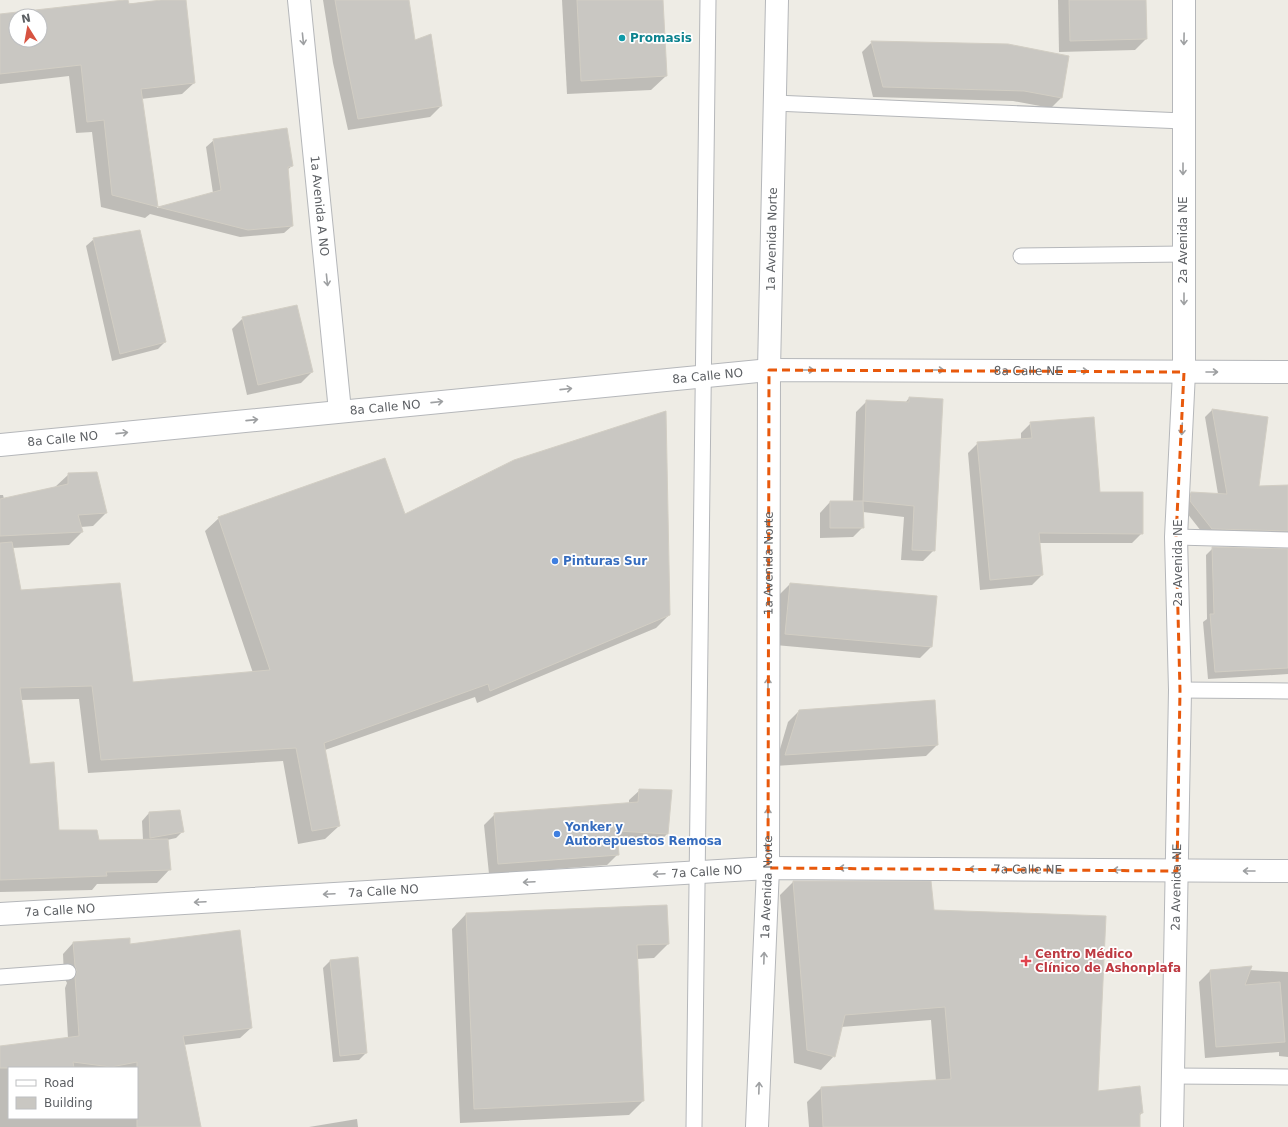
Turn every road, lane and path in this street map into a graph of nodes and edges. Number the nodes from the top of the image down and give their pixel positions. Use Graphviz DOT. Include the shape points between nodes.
graph roads {
  1 [pos="299,0"];
  2 [pos="708,0"];
  3 [pos="777,0"];
  4 [pos="1184,0"];
  5 [pos="775,102"];
  6 [pos="1183,121"];
  7 [pos="1184,254"];
  8 [pos="1021,256"];
  9 [pos="770,370"];
  10 [pos="1184,372"];
  11 [pos="1288,372"];
  12 [pos="702,376"];
  13 [pos="340,412"];
  14 [pos="0,445"];
  15 [pos="1176,537"];
  16 [pos="1288,540"];
  17 [pos="1180,690"];
  18 [pos="1288,691"];
  19 [pos="768,868"];
  20 [pos="1178,871"];
  21 [pos="698,872"];
  22 [pos="1288,872"];
  23 [pos="0,914"];
  24 [pos="68,972"];
  25 [pos="0,977"];
  26 [pos="1173,1076"];
  27 [pos="1288,1077"];
  28 [pos="694,1127"];
  29 [pos="757,1127"];
  30 [pos="1172,1127"];
  1 -- 13 [label="street, 1a Avenida A NO, one-way"];
  2 -- 12 [label="lane"];
  3 -- 5 [label="street, 1a Avenida Norte"];
  4 -- 6 [label="street, 2a Avenida NE, one-way"];
  5 -- 6 [label="lane"];
  5 -- 9 [label="street, 1a Avenida Norte"];
  6 -- 7 [label="street, 2a Avenida NE, one-way"];
  7 -- 8 [label="lane"];
  7 -- 10 [label="street, 2a Avenida NE, one-way"];
  9 -- 10 [label="street, 8a Calle NE, one-way"];
  9 -- 12 [label="street, 8a Calle NO"];
  19 -- 9 [label="street, 1a Avenida Norte, one-way"];
  10 -- 11 [label="street, 8a Calle NE, one-way"];
  10 -- 15 [label="street, 2a Avenida NE, one-way"];
  13 -- 12 [label="street, 8a Calle NO, one-way"];
  12 -- 21 [label="lane"];
  14 -- 13 [label="street, 8a Calle NO, one-way"];
  15 -- 16 [label="lane"];
  15 -- 17 [label="street, 2a Avenida NE"];
  17 -- 18 [label="lane"];
  17 -- 20 [label="street, 2a Avenida NE"];
  20 -- 19 [label="street, 7a Calle NE, one-way"];
  19 -- 21 [label="street, 7a Calle NO"];
  29 -- 19 [label="street, 1a Avenida Norte, one-way"];
  22 -- 20 [label="street, 7a Calle NE, one-way"];
  20 -- 26 [label="street, 2a Avenida NE"];
  21 -- 23 [label="street, 7a Calle NO, one-way"];
  21 -- 28 [label="lane"];
  24 -- 25 [label="lane"];
  26 -- 27 [label="lane"];
  26 -- 30 [label="street, 2a Avenida NE"];
}
